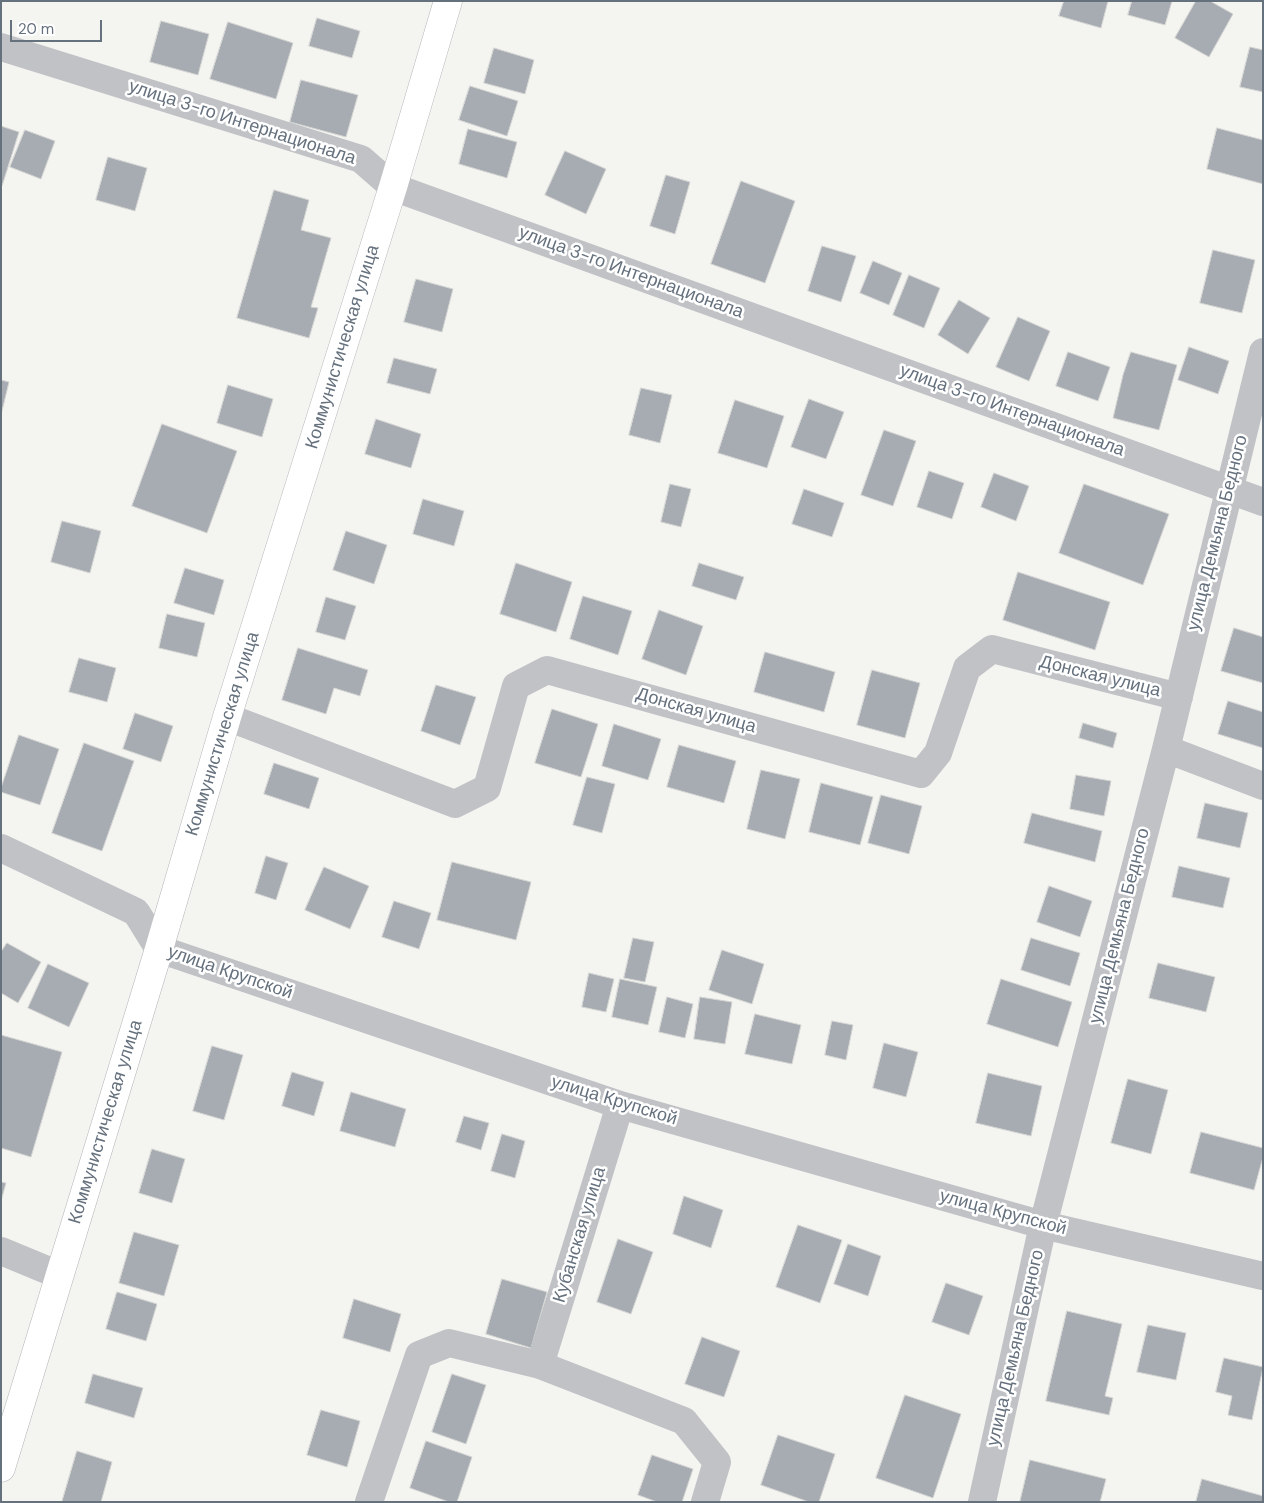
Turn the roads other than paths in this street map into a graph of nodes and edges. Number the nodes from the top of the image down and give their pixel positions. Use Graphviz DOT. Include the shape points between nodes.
graph roads {
  1 [pos="448,1"];
  2 [pos="1,47"];
  3 [pos="393,187"];
  4 [pos="1263,352"];
  5 [pos="1228,490"];
  6 [pos="1263,502"];
  7 [pos="1179,697"];
  8 [pos="227,717"];
  9 [pos="1166,749"];
  10 [pos="1263,786"];
  11 [pos="1,848"];
  12 [pos="159,948"];
  13 [pos="620,1105"];
  14 [pos="1043,1225"];
  15 [pos="1,1251"];
  16 [pos="59,1274"];
  17 [pos="1263,1276"];
  18 [pos="540,1365"];
  19 [pos="1,1468"];
  20 [pos="370,1502"];
  21 [pos="706,1502"];
  22 [pos="982,1502"];
  1 -- 3 [label="main road, Коммунистическая улица"];
  2 -- 3 [label="street, улица 3-го Интернационала" via="361,159"];
  3 -- 5 [label="street, улица 3-го Интернационала"];
  3 -- 8 [label="main road, Коммунистическая улица"];
  4 -- 5 [label="street, улица Демьяна Бедного"];
  5 -- 6 [label="street, улица 3-го Интернационала"];
  5 -- 7 [label="street, улица Демьяна Бедного"];
  7 -- 8 [label="street, Донская улица" via="992,649 967,668 938,753 922,774 548,670 516,686 487,788 456,804"];
  7 -- 9 [label="street, улица Демьяна Бедного"];
  8 -- 12 [label="main road, Коммунистическая улица"];
  9 -- 10 [label="street"];
  9 -- 14 [label="street, улица Демьяна Бедного"];
  11 -- 12 [label="street, улица Крупской" via="136,912"];
  12 -- 13 [label="street, улица Крупской"];
  12 -- 16 [label="main road, Коммунистическая улица"];
  13 -- 14 [label="street, улица Крупской"];
  13 -- 18 [label="street, Кубанская улица"];
  14 -- 17 [label="street, улица Крупской"];
  14 -- 22 [label="street, улица Демьяна Бедного"];
  15 -- 16 [label="street"];
  16 -- 19 [label="main road, Коммунистическая улица"];
  18 -- 20 [label="street" via="449,1343 419,1355"];
  18 -- 21 [label="street" via="684,1421 717,1462"];
}
